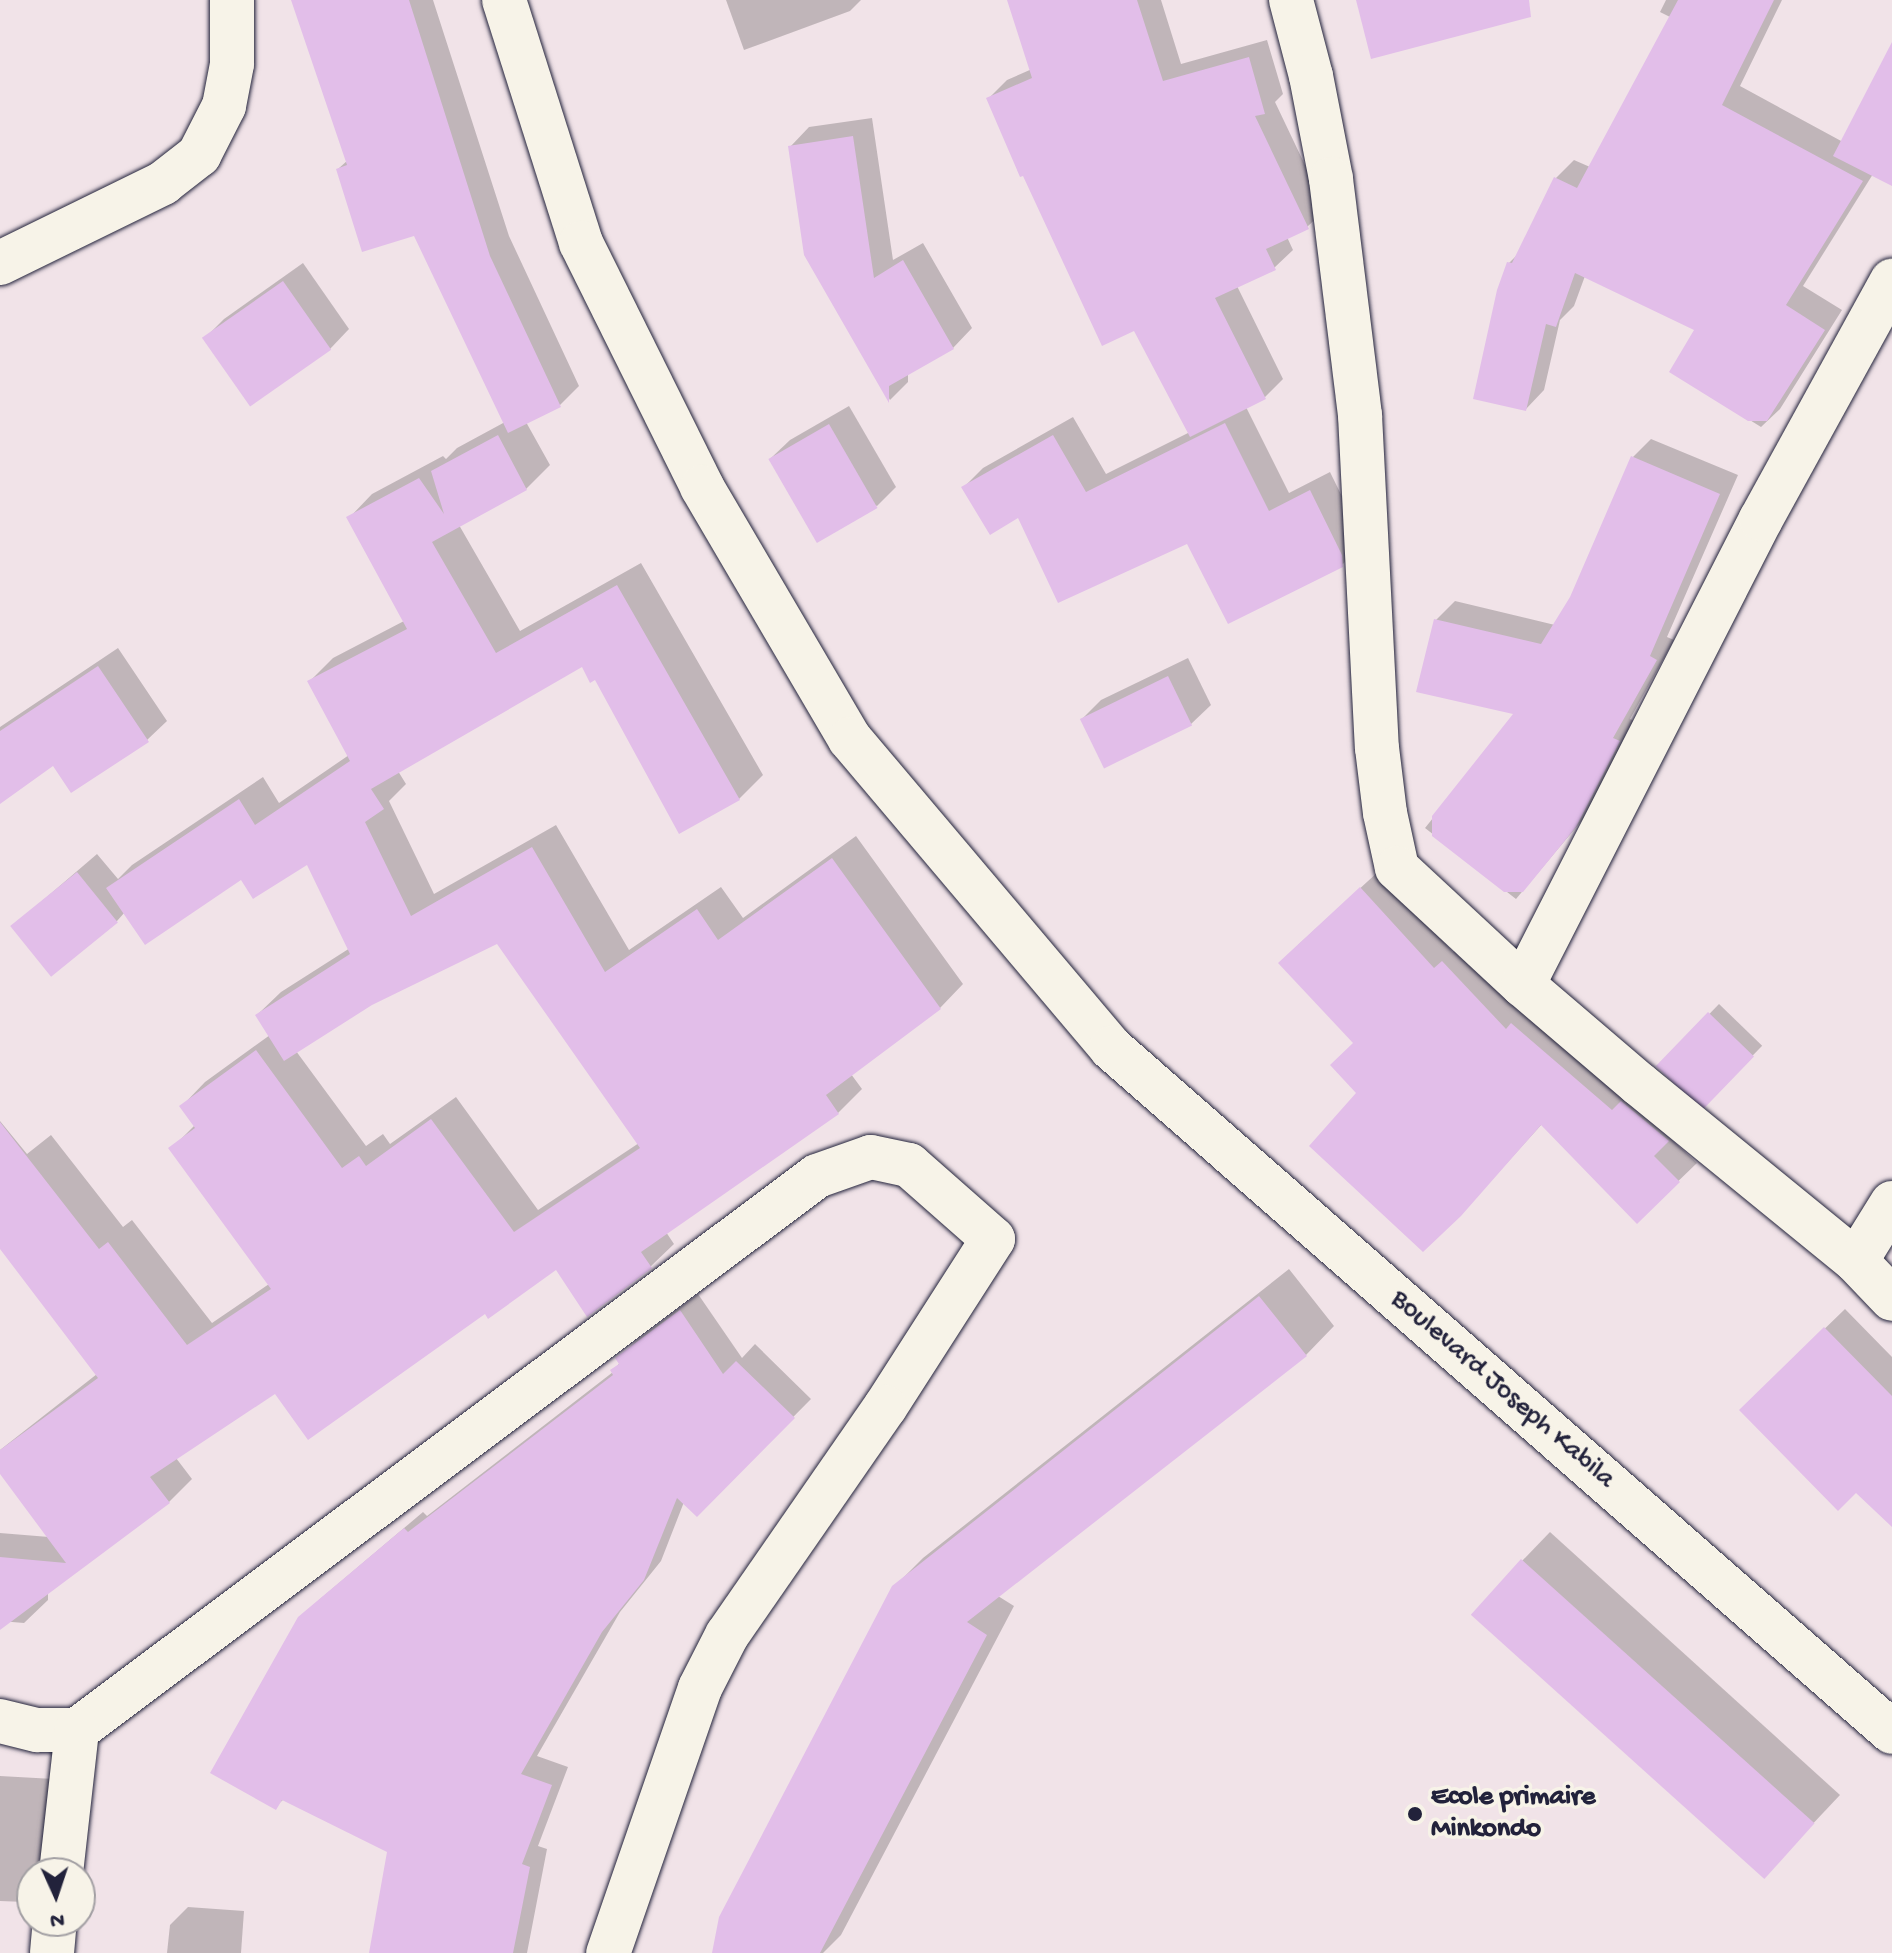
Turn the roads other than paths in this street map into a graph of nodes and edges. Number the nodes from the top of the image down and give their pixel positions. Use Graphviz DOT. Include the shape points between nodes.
graph roads {
  1 [pos="232,0"];
  2 [pos="504,0"];
  3 [pos="1291,0"];
  4 [pos="0,263"];
  5 [pos="1892,281"];
  6 [pos="1523,985"];
  7 [pos="1892,1203"];
  8 [pos="1856,1261"];
  9 [pos="1892,1299"];
  10 [pos="0,1721"];
  11 [pos="77,1730"];
  12 [pos="1892,1732"];
  13 [pos="63,1857"];
  14 [pos="608,1953"];
  1 -- 4 [label="street" via="232,64 224,106 199,155 163,183"];
  2 -- 12 [label="street, Boulevard Joseph Kabila" via="581,243 702,487 850,739 1111,1048"];
  3 -- 6 [label="street" via="1331,179 1356,383 1377,748 1397,868"];
  5 -- 6 [label="street" via="1761,519"];
  6 -- 8 [label="street"];
  7 -- 8 [label="street"];
  8 -- 9 [label="street"];
  10 -- 11 [label="street" via="37,1730"];
  11 -- 13 [label="street"];
  11 -- 14 [label="street" via="817,1176 871,1157 909,1165 993,1239 885,1407 727,1635 700,1688"];
}
